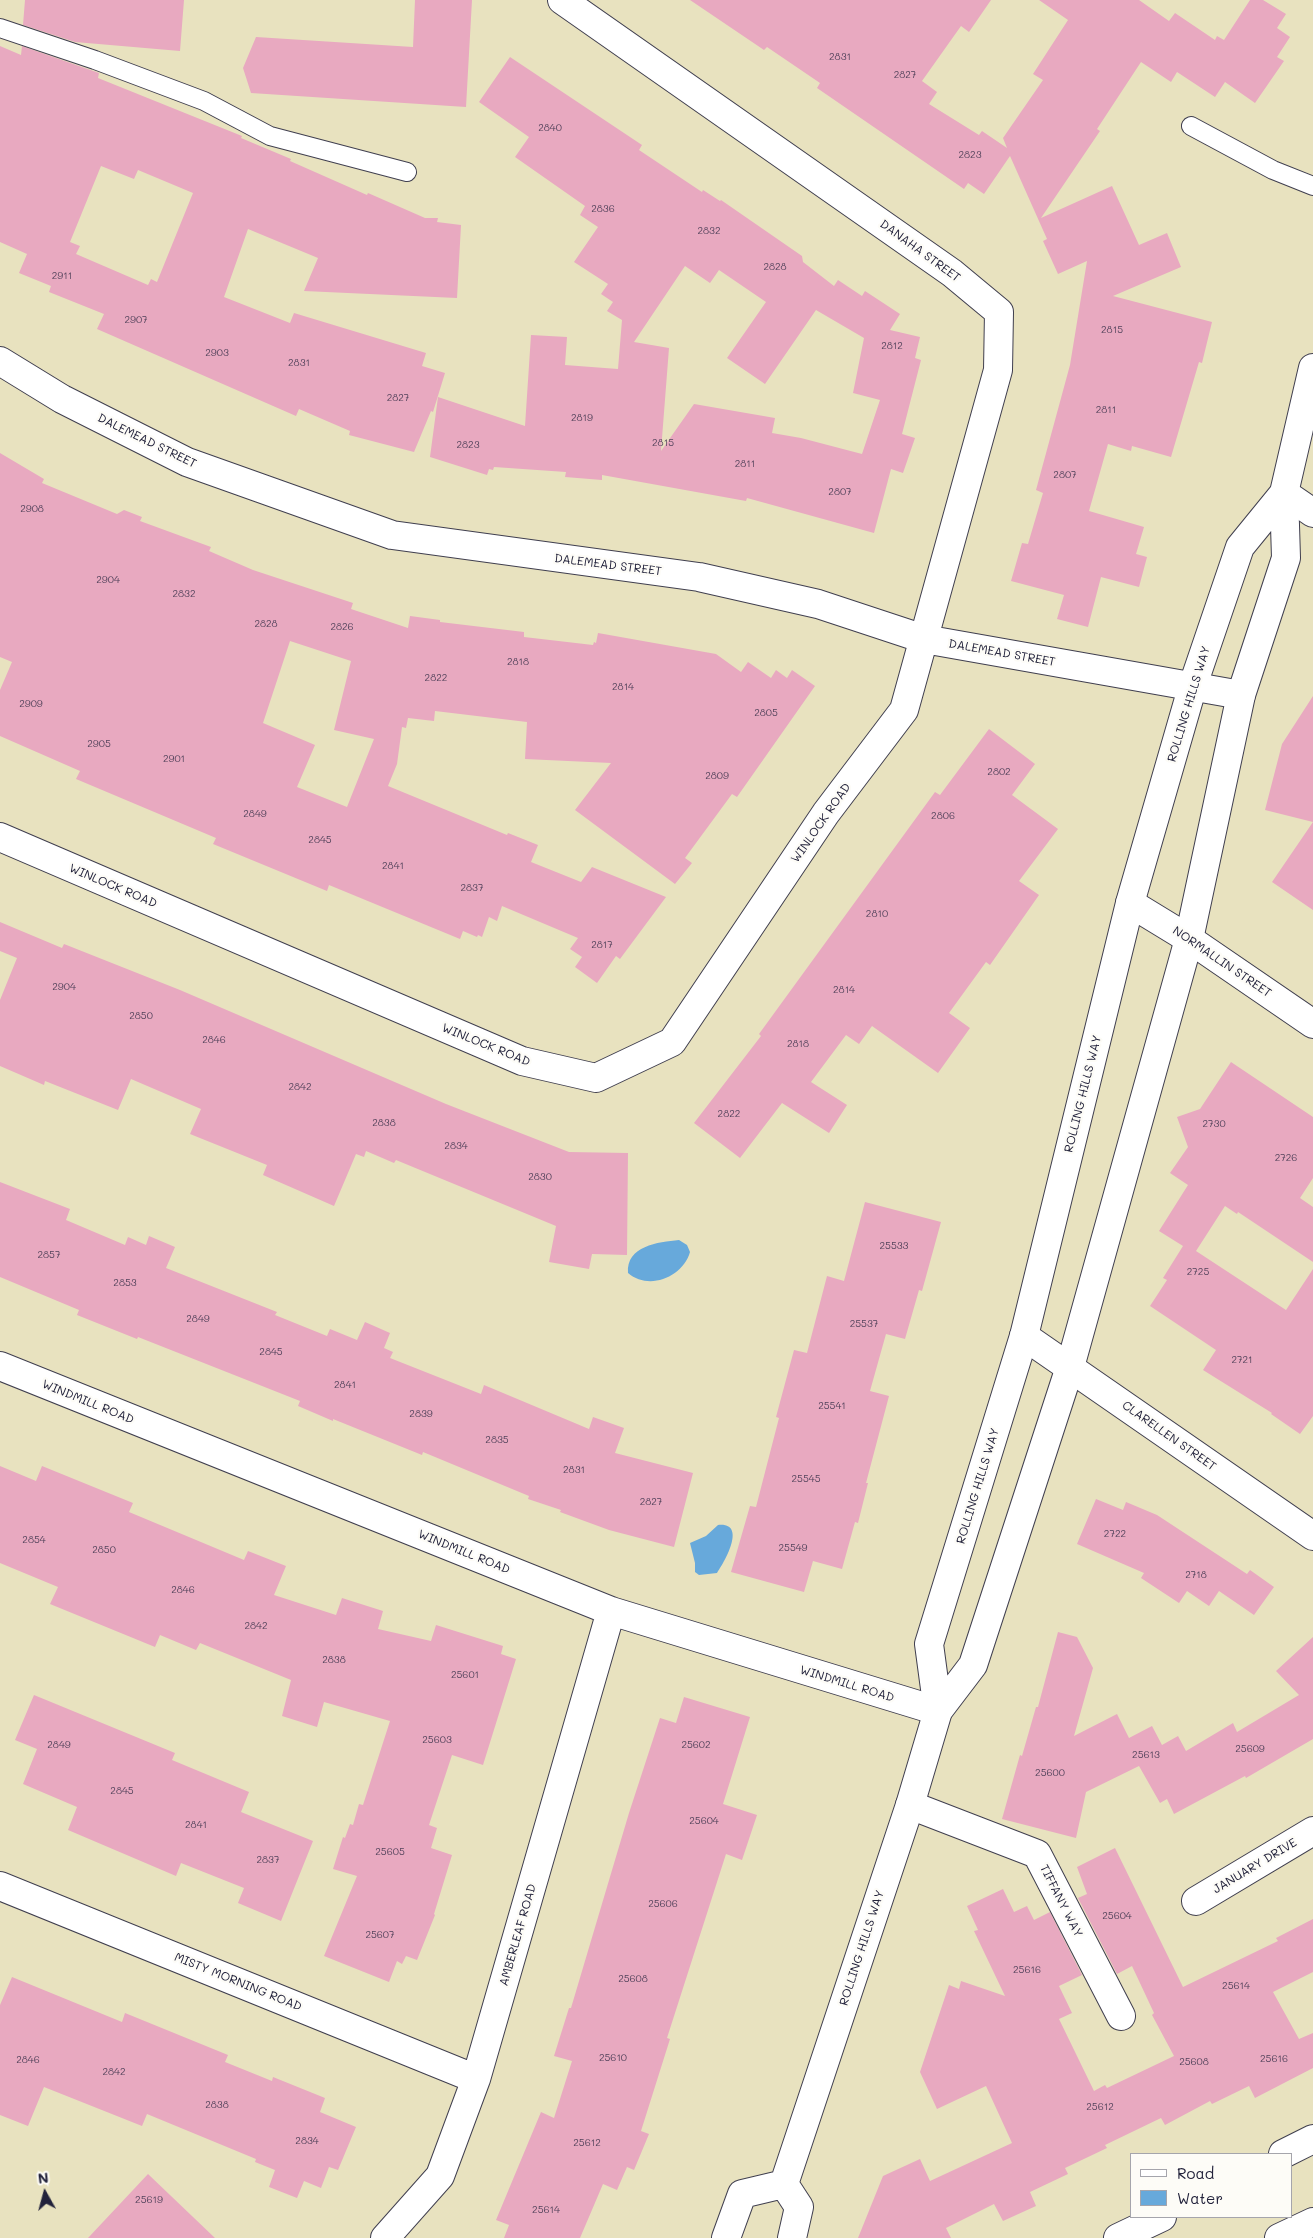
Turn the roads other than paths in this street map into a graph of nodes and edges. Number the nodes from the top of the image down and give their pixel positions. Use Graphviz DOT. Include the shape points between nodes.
graph roads {
  1 [pos="562,0"];
  2 [pos="0,28"];
  3 [pos="1192,126"];
  4 [pos="407,172"];
  5 [pos="1313,186"];
  6 [pos="0,361"];
  7 [pos="1313,368"];
  8 [pos="1284,493"];
  9 [pos="1313,513"];
  10 [pos="924,639"];
  11 [pos="1193,685"];
  12 [pos="1241,695"];
  13 [pos="0,836"];
  14 [pos="1130,903"];
  15 [pos="1189,939"];
  16 [pos="1313,1024"];
  17 [pos="1024,1336"];
  18 [pos="0,1366"];
  19 [pos="1070,1367"];
  20 [pos="1313,1536"];
  21 [pos="611,1611"];
  22 [pos="938,1712"];
  23 [pos="910,1805"];
  24 [pos="1313,1831"];
  25 [pos="0,1886"];
  26 [pos="1196,1901"];
  27 [pos="1121,2016"];
  28 [pos="476,2079"];
  29 [pos="1313,2139"];
  30 [pos="1286,2153"];
  31 [pos="784,2184"];
  32 [pos="1313,2222"];
  33 [pos="1152,2227"];
  34 [pos="385,2238"];
  35 [pos="726,2238"];
  36 [pos="792,2238"];
  37 [pos="1118,2238"];
  38 [pos="1279,2238"];
  1 -- 10 [label="street, DANAHA STREET" via="952,273 999,312 998,370"];
  2 -- 4 [label="lane" via="204,102 270,136"];
  3 -- 5 [label="lane" via="1273,170"];
  6 -- 10 [label="street, DALEMEAD STREET" via="62,400 187,462 392,535 699,577 818,604"];
  7 -- 8 [label="street, ROLLING HILLS WAY"];
  8 -- 9 [label="street"];
  8 -- 11 [label="street, ROLLING HILLS WAY" via="1240,547"];
  8 -- 12 [label="street, ROLLING HILLS WAY" via="1286,558"];
  10 -- 11 [label="street, DALEMEAD STREET"];
  10 -- 13 [label="street, WINLOCK ROAD" via="904,710 826,813 672,1042 596,1078 522,1061"];
  11 -- 12 [label="street, DALEMEAD STREET"];
  11 -- 14 [label="street, ROLLING HILLS WAY"];
  12 -- 15 [label="street, ROLLING HILLS WAY"];
  14 -- 15 [label="street, NORMALLIN STREET"];
  14 -- 17 [label="street, ROLLING HILLS WAY"];
  15 -- 16 [label="street, NORMALLIN STREET"];
  15 -- 19 [label="street, ROLLING HILLS WAY"];
  17 -- 19 [label="street, CLARELLEN STREET"];
  17 -- 22 [label="street, ROLLING HILLS WAY" via="929,1644"];
  18 -- 21 [label="street, WINDMILL ROAD"];
  19 -- 20 [label="street, CLARELLEN STREET"];
  19 -- 22 [label="street, ROLLING HILLS WAY" via="973,1664"];
  21 -- 22 [label="street, WINDMILL ROAD"];
  21 -- 28 [label="street, AMBERLEAF ROAD"];
  22 -- 23 [label="street, ROLLING HILLS WAY"];
  23 -- 27 [label="street, TIFFANY WAY" via="1037,1854"];
  23 -- 31 [label="street, ROLLING HILLS WAY"];
  24 -- 26 [label="street, JANUARY DRIVE"];
  25 -- 28 [label="street, MISTY MORNING ROAD"];
  28 -- 34 [label="street, AMBERLEAF ROAD" via="440,2176"];
  29 -- 30 [label="street"];
  31 -- 35 [label="street" via="742,2194"];
  31 -- 36 [label="street" via="799,2207"];
  32 -- 38 [label="street"];
  33 -- 37 [label="street"];
}
